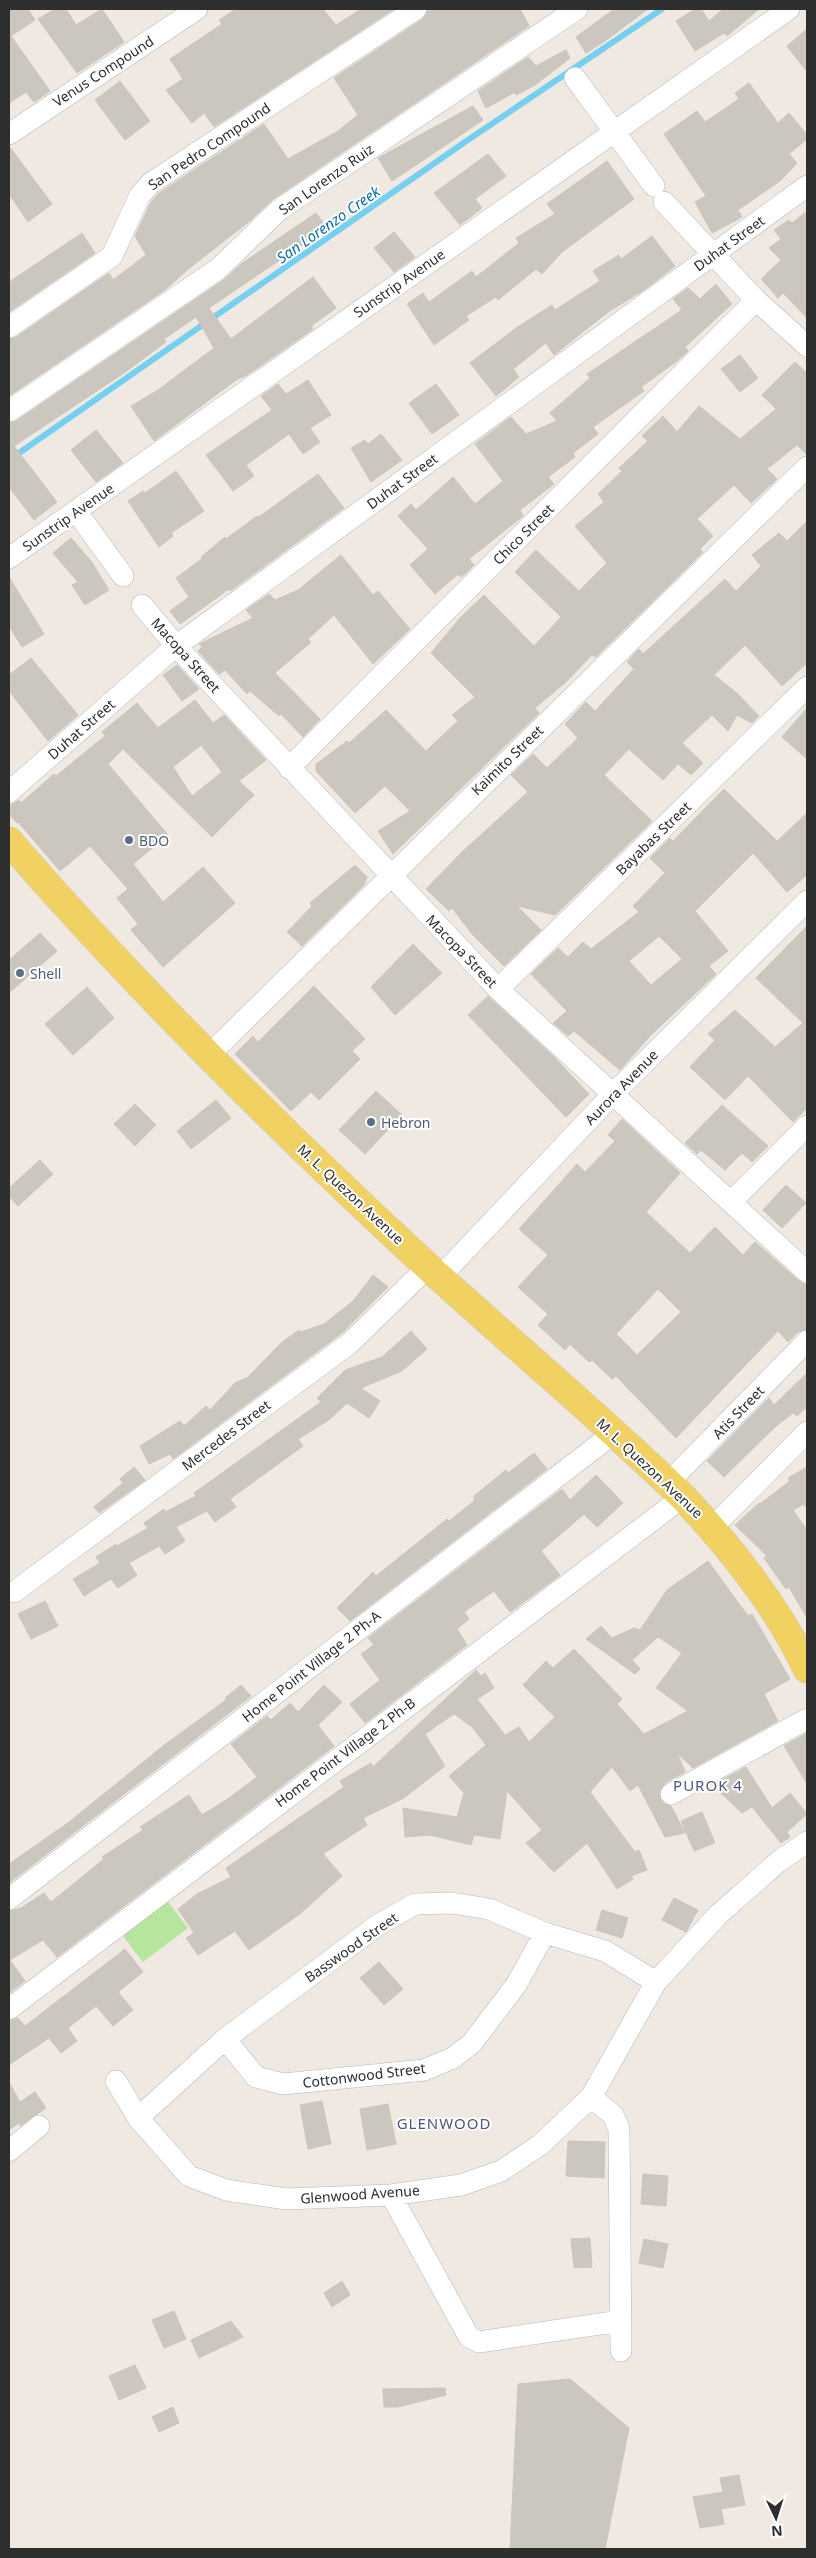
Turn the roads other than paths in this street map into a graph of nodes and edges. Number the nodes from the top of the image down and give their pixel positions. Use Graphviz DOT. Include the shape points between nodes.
graph roads {
  1 [pos="197,9"];
  2 [pos="416,9"];
  3 [pos="577,9"];
  4 [pos="789,9"];
  5 [pos="575,78"];
  6 [pos="614,132"];
  7 [pos="9,134"];
  8 [pos="807,186"];
  9 [pos="712,255"];
  10 [pos="756,300"];
  11 [pos="9,327"];
  12 [pos="807,346"];
  13 [pos="9,411"];
  14 [pos="807,467"];
  15 [pos="76,511"];
  16 [pos="9,558"];
  17 [pos="123,576"];
  18 [pos="142,605"];
  19 [pos="176,646"];
  20 [pos="807,687"];
  21 [pos="289,768"];
  22 [pos="9,792"];
  23 [pos="9,841"];
  24 [pos="389,876"];
  25 [pos="807,902"];
  26 [pos="498,989"];
  27 [pos="209,1055"];
  28 [pos="613,1094"];
  29 [pos="807,1126"];
  30 [pos="731,1202"];
  31 [pos="434,1272"];
  32 [pos="807,1272"];
  33 [pos="807,1341"];
  34 [pos="807,1432"];
  35 [pos="614,1433"];
  36 [pos="675,1490"];
  37 [pos="712,1528"];
  38 [pos="14,1592"];
  39 [pos="807,1670"];
  40 [pos="807,1719"];
  41 [pos="671,1794"];
  42 [pos="807,1842"];
  43 [pos="9,1899"];
  44 [pos="545,1933"];
  45 [pos="656,1982"];
  46 [pos="9,2009"];
  47 [pos="224,2038"];
  48 [pos="116,2081"];
  49 [pos="591,2097"];
  50 [pos="138,2118"];
  51 [pos="39,2126"];
  52 [pos="9,2151"];
  53 [pos="391,2196"];
  54 [pos="620,2321"];
  55 [pos="621,2351"];
  1 -- 7 [label="street, Venus Compound"];
  2 -- 11 [label="street, San Pedro Compound" via="151,183 140,195 112,256"];
  3 -- 13 [label="street, San Lorenzo Ruiz" via="279,210 218,269"];
  4 -- 6 [label="street, Sunstrip Avenue"];
  5 -- 6 [label="street"];
  6 -- 9 [label="street" via="659,194"];
  6 -- 15 [label="street, Sunstrip Avenue"];
  8 -- 9 [label="street, Duhat Street"];
  9 -- 10 [label="street"];
  9 -- 19 [label="street, Duhat Street"];
  10 -- 12 [label="street"];
  10 -- 21 [label="street, Chico Street"];
  14 -- 24 [label="street, Kaimito Street"];
  15 -- 16 [label="street, Sunstrip Avenue"];
  15 -- 17 [label="street"];
  18 -- 19 [label="street, Macopa Street"];
  19 -- 21 [label="street, Macopa Street"];
  19 -- 22 [label="street, Duhat Street"];
  20 -- 26 [label="street, Bayabas Street"];
  21 -- 24 [label="street, Macopa Street"];
  23 -- 27 [label="main road, M. L. Quezon Avenue" via="101,944"];
  24 -- 26 [label="street, Macopa Street"];
  24 -- 27 [label="street, Kaimito Street"];
  25 -- 28 [label="street, Aurora Avenue"];
  26 -- 28 [label="street, Macopa Street"];
  27 -- 31 [label="main road, M. L. Quezon Avenue" via="305,1152"];
  28 -- 30 [label="street, Macopa Street"];
  28 -- 31 [label="street, Aurora Avenue"];
  29 -- 30 [label="street"];
  30 -- 32 [label="street, Macopa Street"];
  31 -- 35 [label="main road, M. L. Quezon Avenue"];
  31 -- 38 [label="street, Mercedes Street" via="350,1343"];
  33 -- 36 [label="street, Atis Street"];
  34 -- 37 [label="street"];
  35 -- 36 [label="main road, M. L. Quezon Avenue"];
  35 -- 43 [label="street, Home Point Village 2 Ph-A"];
  36 -- 37 [label="main road, M. L. Quezon Avenue"];
  36 -- 46 [label="street, Home Point Village 2 Ph-B"];
  37 -- 39 [label="main road, M. L. Quezon Avenue" via="760,1590"];
  40 -- 41 [label="street"];
  42 -- 45 [label="street, Glenwood Avenue" via="778,1862 718,1915"];
  44 -- 45 [label="street, Basswood Street" via="605,1951"];
  44 -- 47 [label="street, Basswood Street" via="489,1909 452,1902 415,1904 378,1925"];
  44 -- 47 [label="street, Cottonwood Street" via="516,1985 472,2043 453,2058 424,2070 283,2084 256,2077"];
  45 -- 49 [label="street, Glenwood Avenue"];
  47 -- 50 [label="street, Basswood Street"];
  48 -- 50 [label="street, Glenwood Avenue"];
  49 -- 53 [label="street, Glenwood Avenue" via="540,2145 501,2172 461,2185"];
  49 -- 54 [label="street" via="613,2116 619,2129"];
  50 -- 53 [label="street, Glenwood Avenue" via="189,2176 226,2190 286,2199"];
  51 -- 52 [label="street"];
  53 -- 54 [label="street" via="469,2336 479,2342"];
  54 -- 55 [label="street"];
}
